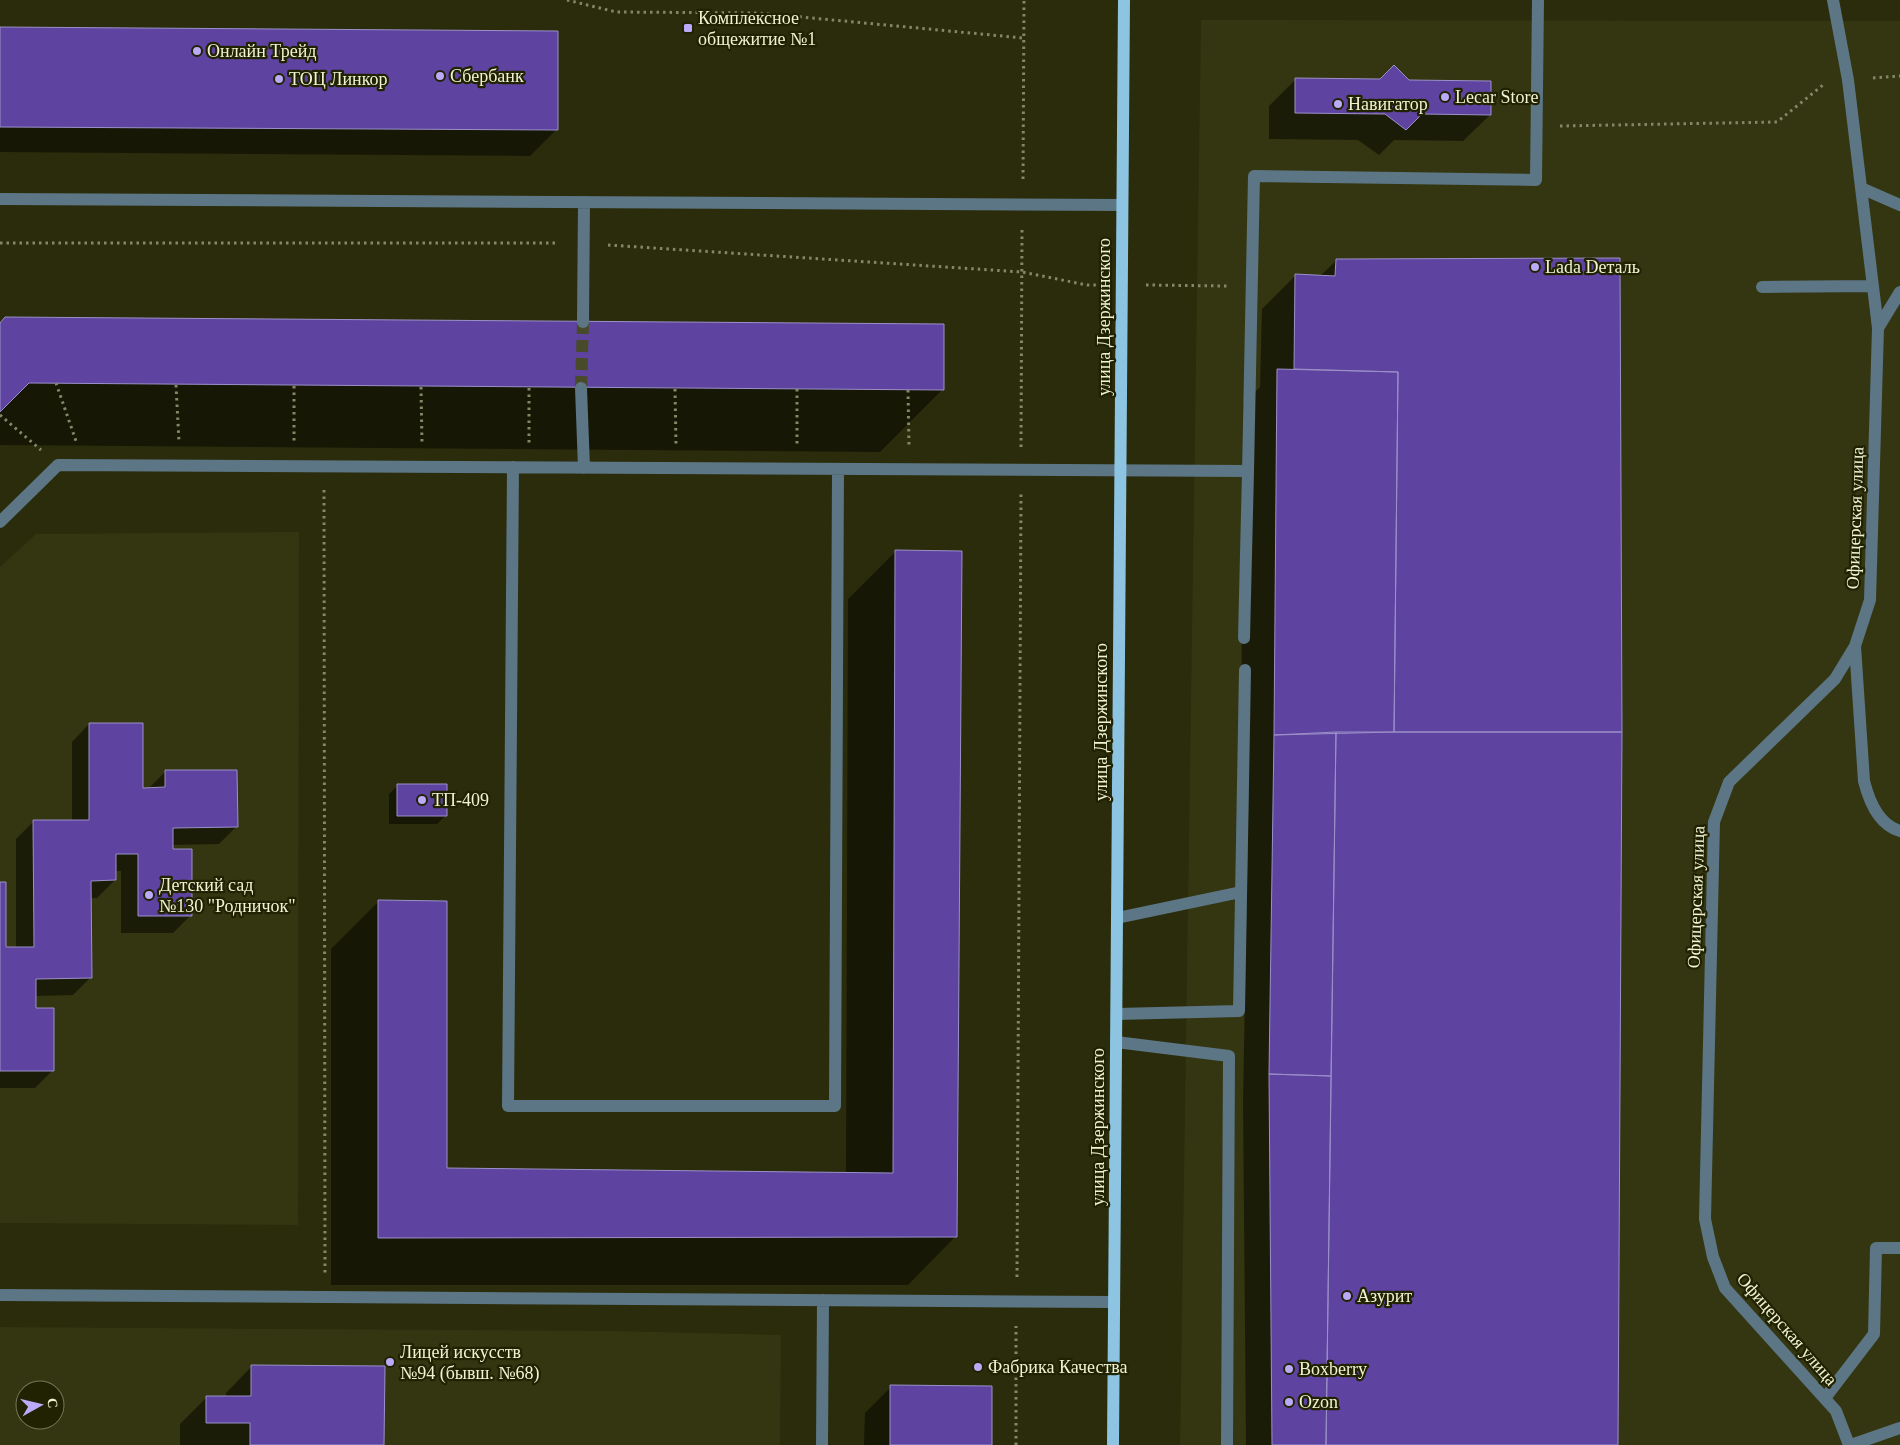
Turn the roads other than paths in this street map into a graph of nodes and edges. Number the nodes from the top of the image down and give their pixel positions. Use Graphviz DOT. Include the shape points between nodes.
graph roads {
  1 [pos="1124,0"];
  2 [pos="1538,0"];
  3 [pos="1833,0"];
  4 [pos="1861,188"];
  5 [pos="0,199"];
  6 [pos="584,202"];
  7 [pos="1122,205"];
  8 [pos="1900,205"];
  9 [pos="1873,286"];
  10 [pos="1762,288"];
  11 [pos="1900,292"];
  12 [pos="583,322"];
  13 [pos="1878,328"];
  14 [pos="581,388"];
  15 [pos="513,467"];
  16 [pos="584,468"];
  17 [pos="838,469"];
  18 [pos="1120,471"];
  19 [pos="1248,472"];
  20 [pos="0,522"];
  21 [pos="1244,638"];
  22 [pos="1855,646"];
  23 [pos="1245,670"];
  24 [pos="1900,831"];
  25 [pos="1241,892"];
  26 [pos="1117,918"];
  27 [pos="1117,1014"];
  28 [pos="1116,1042"];
  29 [pos="1900,1248"];
  30 [pos="0,1295"];
  31 [pos="823,1300"];
  32 [pos="1114,1302"];
  33 [pos="1825,1398"];
  34 [pos="1900,1428"];
  35 [pos="822,1445"];
  36 [pos="1113,1445"];
  37 [pos="1228,1445"];
  38 [pos="1850,1445"];
  1 -- 7 [label="main road, улица Дзержинского"];
  2 -- 19 [label="street" via="1536,180 1254,176"];
  3 -- 4 [label="street, Офицерская улица" via="1848,80"];
  4 -- 8 [label="street"];
  4 -- 9 [label="street, Офицерская улица"];
  5 -- 6 [label="street"];
  6 -- 7 [label="street"];
  6 -- 12 [label="street"];
  7 -- 18 [label="main road, улица Дзержинского"];
  9 -- 10 [label="street"];
  9 -- 13 [label="street, Офицерская улица"];
  11 -- 13 [label="street"];
  13 -- 22 [label="street, Офицерская улица" via="1870,600"];
  14 -- 16 [label="street"];
  15 -- 16 [label="street"];
  15 -- 17 [label="street" via="508,1106 835,1106"];
  15 -- 20 [label="street" via="58,465"];
  16 -- 17 [label="street"];
  17 -- 18 [label="street"];
  18 -- 19 [label="street"];
  18 -- 26 [label="main road, улица Дзержинского"];
  19 -- 21 [label="street"];
  22 -- 24 [label="street" via="1864,781 1869,800 1881,818"];
  22 -- 33 [label="street, Офицерская улица" via="1836,679 1729,782 1714,822 1706,1219 1712,1256 1725,1288"];
  23 -- 25 [label="street"];
  25 -- 26 [label="street"];
  25 -- 27 [label="street" via="1239,1011"];
  26 -- 27 [label="main road, улица Дзержинского"];
  27 -- 28 [label="main road, улица Дзержинского"];
  28 -- 32 [label="main road, улица Дзержинского"];
  28 -- 37 [label="street" via="1229,1056"];
  29 -- 33 [label="street" via="1876,1248 1874,1334"];
  30 -- 31 [label="street"];
  31 -- 32 [label="street"];
  31 -- 35 [label="street"];
  32 -- 36 [label="main road, улица Дзержинского"];
  33 -- 38 [label="street, Офицерская улица" via="1836,1411"];
  34 -- 38 [label="street"];
}
